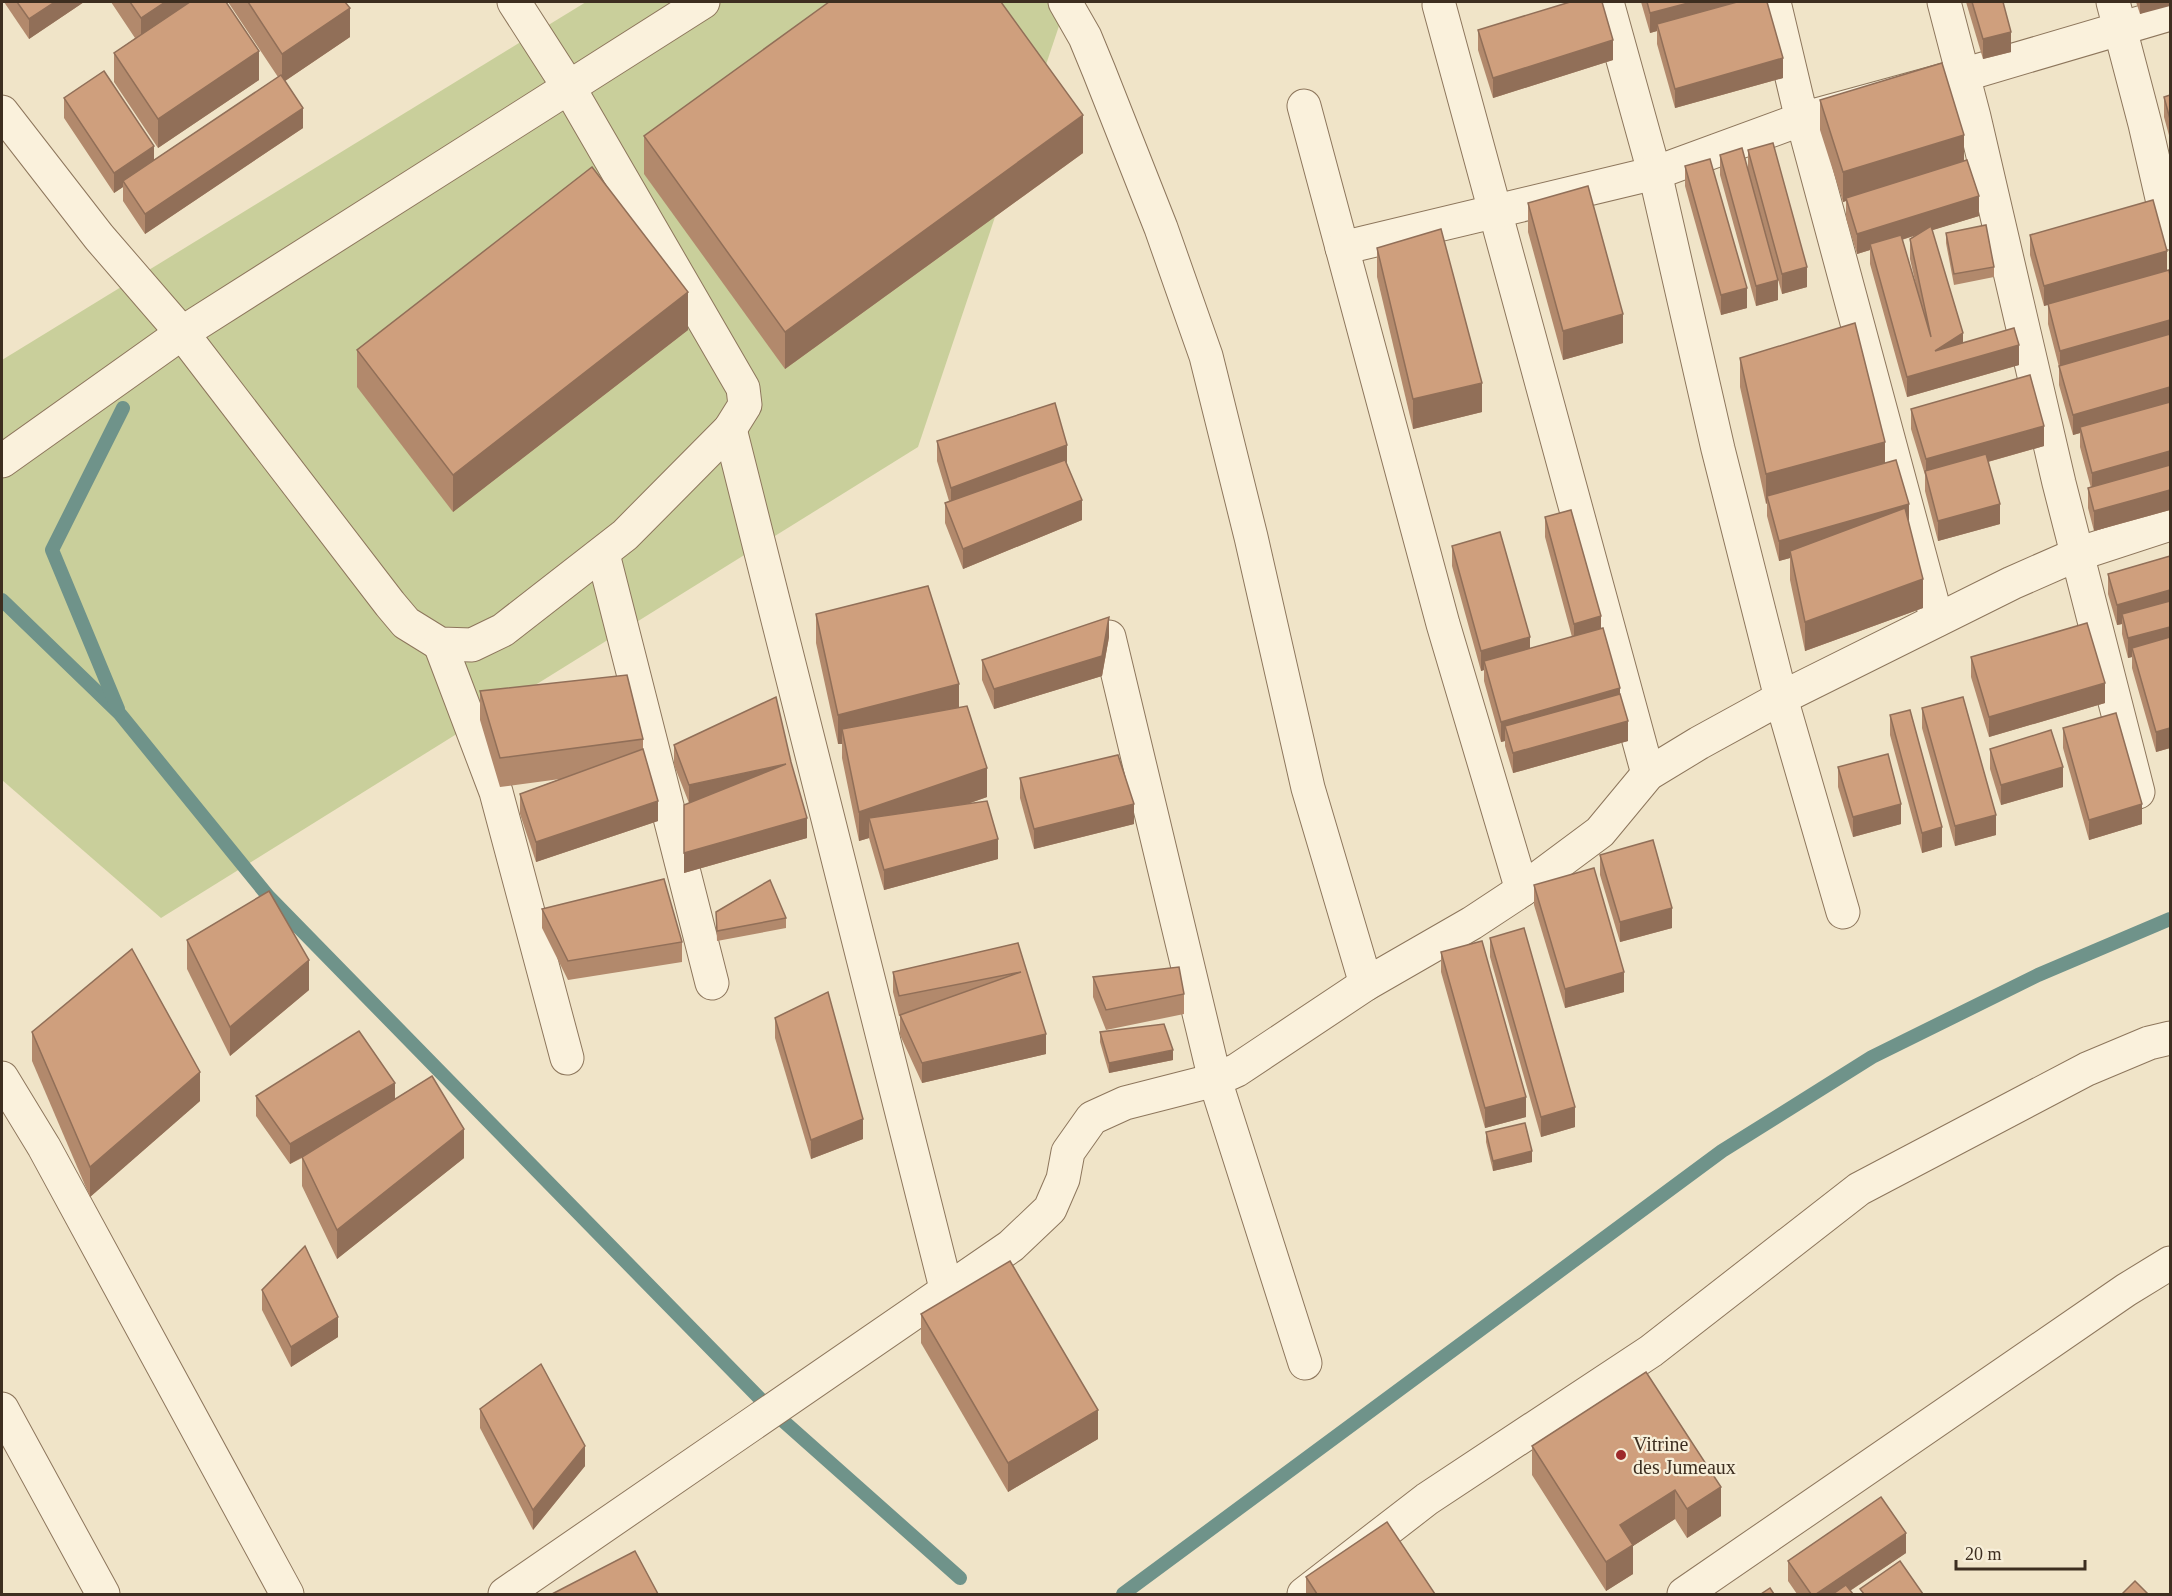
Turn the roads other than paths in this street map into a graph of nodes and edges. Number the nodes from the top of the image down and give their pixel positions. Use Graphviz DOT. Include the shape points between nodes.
graph roads {
  1 [pos="514,2"];
  2 [pos="703,2"];
  3 [pos="1065,2"];
  4 [pos="1606,2"];
  5 [pos="1774,2"];
  6 [pos="1944,2"];
  7 [pos="1439,5"];
  8 [pos="2170,14"];
  9 [pos="2116,15"];
  10 [pos="1963,75"];
  11 [pos="568,86"];
  12 [pos="1304,106"];
  13 [pos="2,112"];
  14 [pos="1802,118"];
  15 [pos="1655,173"];
  16 [pos="1493,211"];
  17 [pos="2170,233"];
  18 [pos="1342,248"];
  19 [pos="183,333"];
  20 [pos="730,429"];
  21 [pos="2,461"];
  22 [pos="2170,524"];
  23 [pos="603,554"];
  24 [pos="2078,554"];
  25 [pos="1937,621"];
  26 [pos="1109,637"];
  27 [pos="440,644"];
  28 [pos="1781,698"];
  29 [pos="1648,774"];
  30 [pos="2138,792"];
  31 [pos="1522,890"];
  32 [pos="1843,912"];
  33 [pos="712,983"];
  34 [pos="1366,984"];
  35 [pos="2170,1038"];
  36 [pos="567,1058"];
  37 [pos="2,1078"];
  38 [pos="1215,1080"];
  39 [pos="2170,1263"];
  40 [pos="947,1292"];
  41 [pos="1305,1363"];
  42 [pos="2,1408"];
  43 [pos="103,1594"];
  44 [pos="287,1594"];
  45 [pos="505,1594"];
  46 [pos="1304,1594"];
  47 [pos="1684,1594"];
  1 -- 11 [label="street"];
  2 -- 11 [label="street"];
  3 -- 34 [label="street" via="1099,70 1206,356 1308,788"];
  4 -- 15 [label="street"];
  5 -- 14 [label="street"];
  6 -- 10 [label="street"];
  7 -- 16 [label="street"];
  8 -- 9 [label="street"];
  9 -- 10 [label="street"];
  9 -- 17 [label="street"];
  10 -- 14 [label="street"];
  10 -- 24 [label="street"];
  11 -- 19 [label="street"];
  11 -- 20 [label="street" via="743,388 745,405"];
  12 -- 18 [label="street"];
  13 -- 19 [label="street" via="99,237"];
  14 -- 15 [label="street"];
  14 -- 25 [label="street"];
  15 -- 16 [label="street"];
  15 -- 28 [label="street" via="1718,449"];
  16 -- 18 [label="street"];
  16 -- 29 [label="street"];
  18 -- 31 [label="street" via="1443,624"];
  19 -- 21 [label="street"];
  19 -- 27 [label="street" via="390,604 406,622"];
  20 -- 23 [label="street"];
  20 -- 40 [label="street"];
  22 -- 24 [label="street"];
  23 -- 27 [label="street" via="503,630 472,645"];
  23 -- 33 [label="street"];
  24 -- 25 [label="street"];
  24 -- 30 [label="street"];
  25 -- 28 [label="street"];
  26 -- 38 [label="street"];
  27 -- 36 [label="street" via="496,792"];
  28 -- 29 [label="street"];
  28 -- 32 [label="street"];
  29 -- 31 [label="street" via="1600,832"];
  31 -- 34 [label="street"];
  34 -- 38 [label="street" via="1237,1070"];
  35 -- 46 [label="street" via="2087,1069 1859,1189 1651,1351 1427,1499"];
  37 -- 44 [label="street" via="44,1147"];
  38 -- 40 [label="street" via="1125,1103 1092,1118 1068,1152 1063,1179 1050,1209 1011,1246"];
  38 -- 41 [label="street"];
  39 -- 47 [label="street" via="2116,1296"];
  40 -- 45 [label="street"];
  42 -- 43 [label="street"];
}
